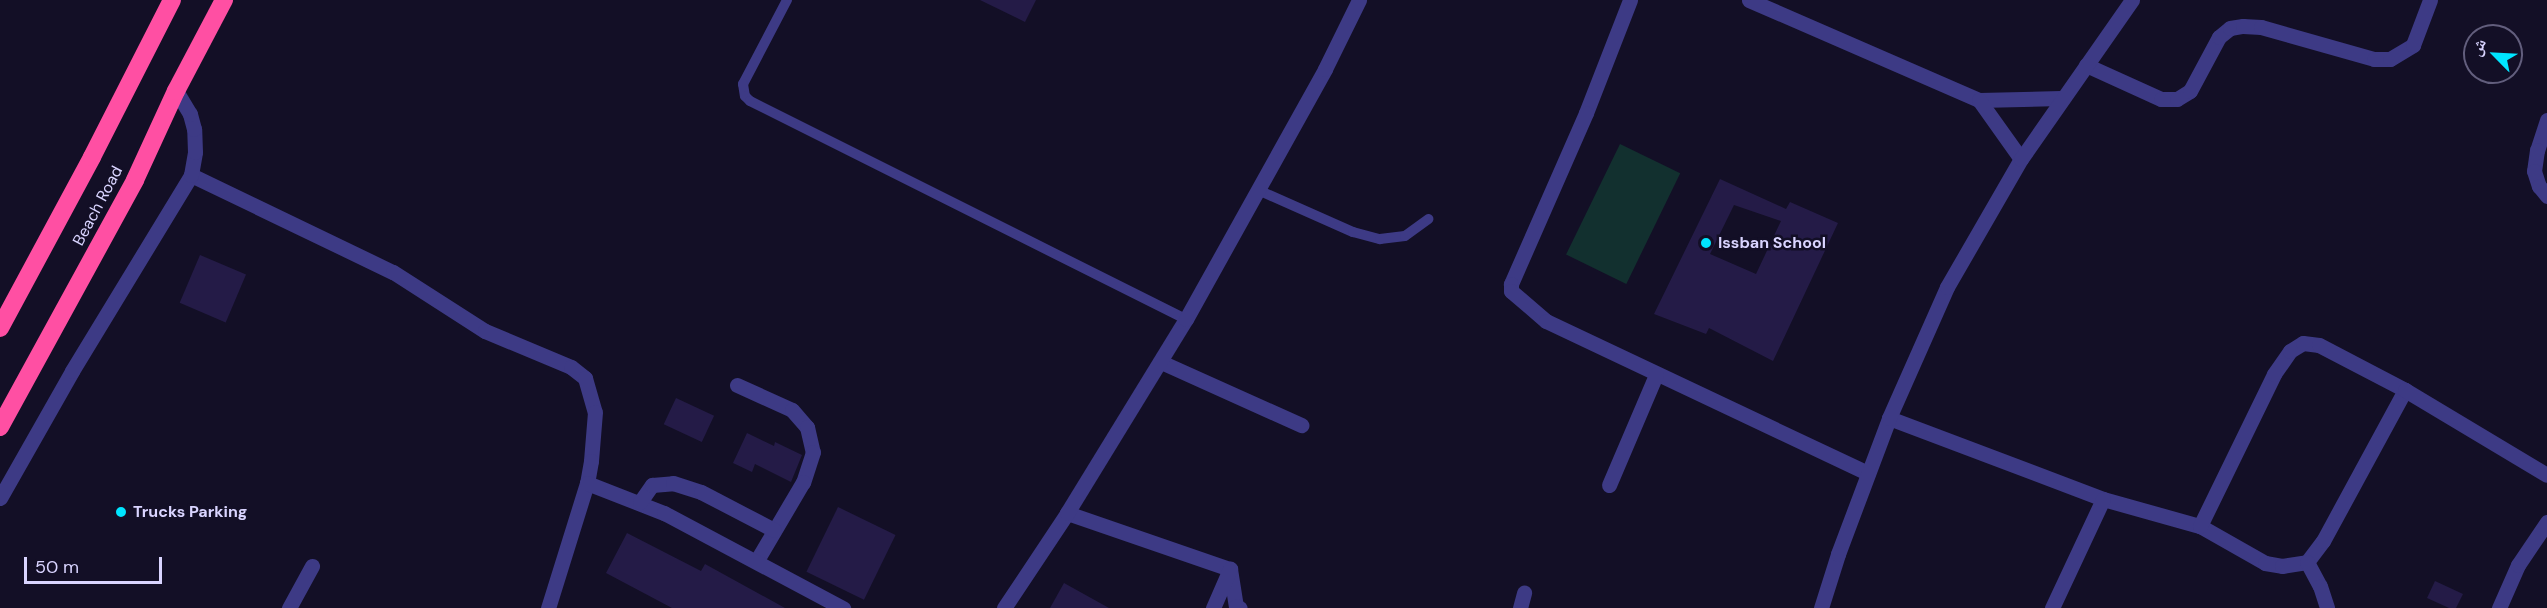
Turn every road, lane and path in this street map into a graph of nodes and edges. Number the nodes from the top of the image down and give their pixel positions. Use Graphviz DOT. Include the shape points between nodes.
graph roads {
  1 [pos="172,0"];
  2 [pos="224,0"];
  3 [pos="787,0"];
  4 [pos="1359,0"];
  5 [pos="1630,0"];
  6 [pos="1749,0"];
  7 [pos="2132,0"];
  8 [pos="2430,0"];
  9 [pos="2086,65"];
  10 [pos="176,91"];
  11 [pos="2061,98"];
  12 [pos="1979,100"];
  13 [pos="2547,120"];
  14 [pos="2021,159"];
  15 [pos="191,175"];
  16 [pos="1258,190"];
  17 [pos="2547,196"];
  18 [pos="1428,219"];
  19 [pos="1186,319"];
  20 [pos="0,328"];
  21 [pos="1161,362"];
  22 [pos="1656,375"];
  23 [pos="737,385"];
  24 [pos="2405,390"];
  25 [pos="1889,418"];
  26 [pos="1301,425"];
  27 [pos="0,427"];
  28 [pos="1868,473"];
  29 [pos="2547,475"];
  30 [pos="587,483"];
  31 [pos="1609,485"];
  32 [pos="0,498"];
  33 [pos="2103,499"];
  34 [pos="640,502"];
  35 [pos="1067,513"];
  36 [pos="2547,522"];
  37 [pos="2200,526"];
  38 [pos="774,530"];
  39 [pos="757,560"];
  40 [pos="2307,562"];
  41 [pos="312,566"];
  42 [pos="1230,569"];
  43 [pos="289,608"];
  44 [pos="548,608"];
  45 [pos="843,608"];
  46 [pos="1004,608"];
  47 [pos="1214,608"];
  48 [pos="1240,608"];
  49 [pos="1821,608"];
  50 [pos="2052,608"];
  51 [pos="2327,608"];
  52 [pos="2499,608"];
  1 -- 20 [label="highway, Beach Road"];
  2 -- 10 [label="highway, Beach Road"];
  3 -- 19 [label="lane" via="743,84 750,101"];
  4 -- 16 [label="street"];
  5 -- 22 [label="street" via="1586,113 1511,284 1515,297 1546,321"];
  6 -- 12 [label="street"];
  7 -- 9 [label="street"];
  8 -- 9 [label="street" via="2413,45 2390,59 2374,59 2261,27 2243,26 2230,28 2219,37 2190,91 2177,99 2161,99"];
  9 -- 11 [label="street"];
  10 -- 15 [label="street" via="194,129"];
  10 -- 27 [label="highway, Beach Road" via="135,180"];
  11 -- 12 [label="street"];
  11 -- 14 [label="street"];
  12 -- 14 [label="street"];
  13 -- 17 [label="street" via="2534,171"];
  14 -- 25 [label="street" via="1947,287"];
  15 -- 30 [label="street" via="393,272 485,332 585,378 595,412"];
  15 -- 32 [label="street"];
  16 -- 18 [label="lane" via="1353,232 1380,239 1405,236"];
  16 -- 19 [label="street"];
  19 -- 21 [label="street"];
  21 -- 26 [label="street"];
  21 -- 35 [label="street"];
  22 -- 28 [label="street"];
  22 -- 31 [label="street"];
  23 -- 38 [label="street" via="792,410 807,427 813,452 803,482"];
  24 -- 29 [label="street"];
  24 -- 37 [label="street" via="2319,345 2303,343 2290,351 2248,424"];
  24 -- 40 [label="street" via="2323,542"];
  25 -- 28 [label="street"];
  25 -- 33 [label="street"];
  28 -- 49 [label="street"];
  30 -- 34 [label="street"];
  30 -- 44 [label="street"];
  33 -- 37 [label="street"];
  33 -- 50 [label="street"];
  34 -- 38 [label="street" via="652,484 674,483"];
  34 -- 39 [label="street"];
  35 -- 42 [label="street"];
  35 -- 46 [label="street"];
  36 -- 52 [label="street" via="2518,566"];
  37 -- 40 [label="street" via="2265,563 2282,566"];
  38 -- 39 [label="street"];
  39 -- 45 [label="street"];
  40 -- 51 [label="street"];
  41 -- 43 [label="street"];
  42 -- 47 [label="street"];
  42 -- 48 [label="street" via="1236,606"];
}
